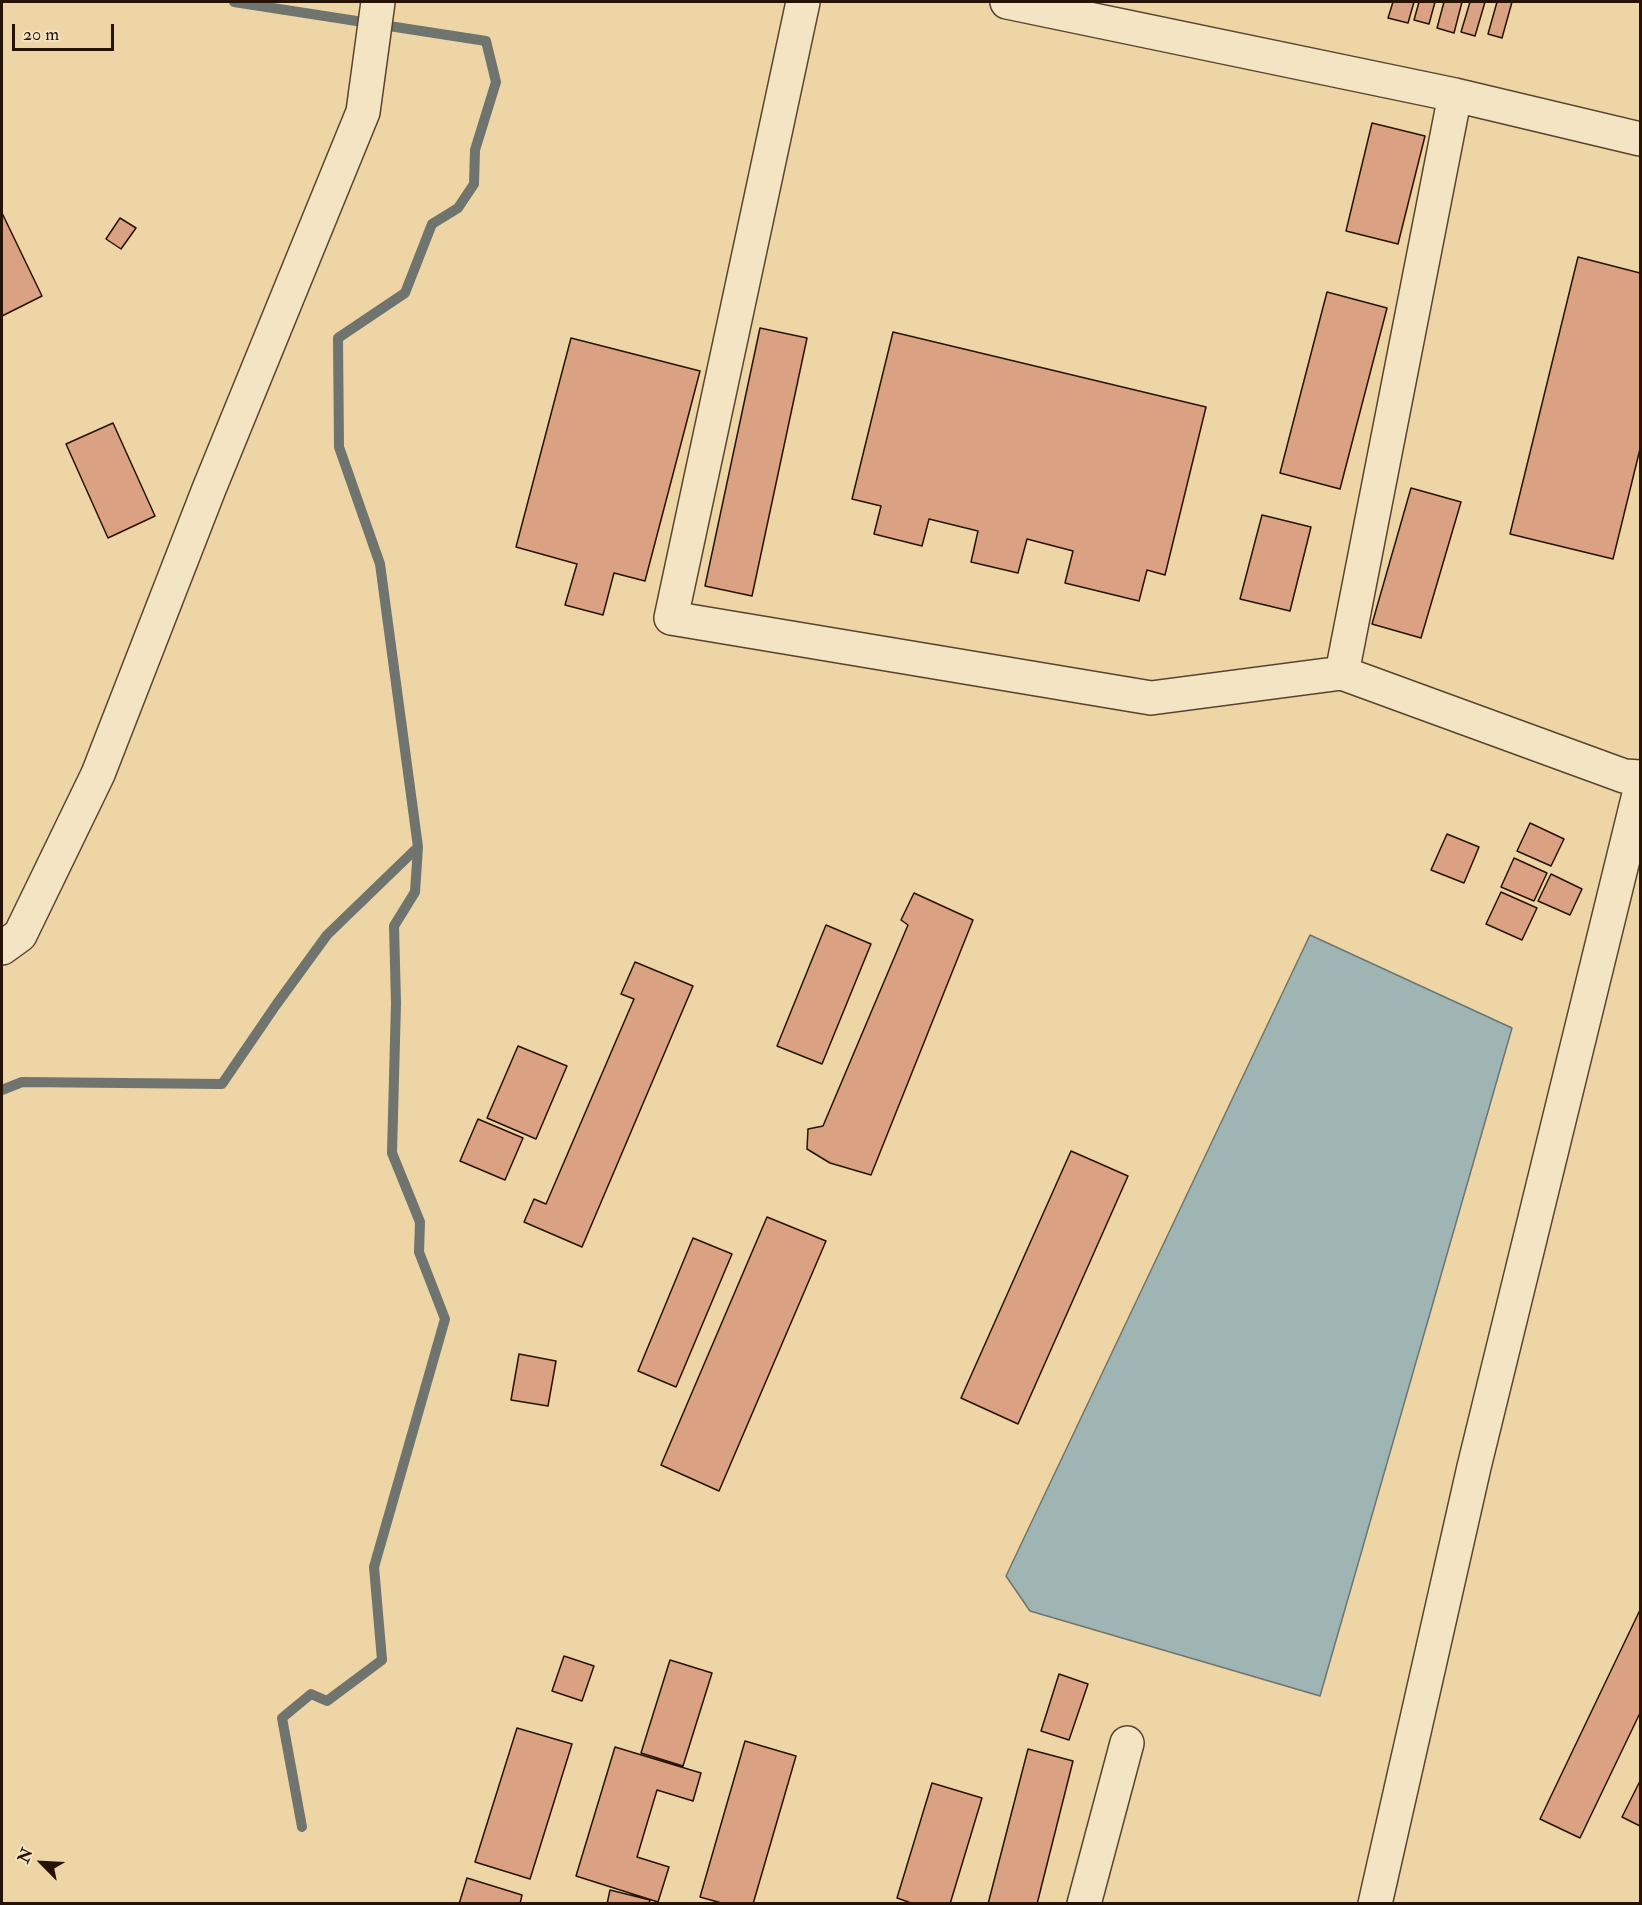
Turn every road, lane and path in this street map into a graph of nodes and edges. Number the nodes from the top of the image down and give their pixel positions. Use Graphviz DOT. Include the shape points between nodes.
graph roads {
  1 [pos="378,2"];
  2 [pos="803,2"];
  3 [pos="1007,2"];
  4 [pos="1455,95"];
  5 [pos="1641,139"];
  6 [pos="1342,673"];
  7 [pos="1641,777"];
  8 [pos="1641,790"];
  9 [pos="2,948"];
  10 [pos="1126,1743"];
  11 [pos="1084,1904"];
  12 [pos="1375,1904"];
  1 -- 9 [label="street" via="363,112 98,774 20,935"];
  2 -- 6 [label="street" via="671,618 1151,698"];
  3 -- 4 [label="street"];
  4 -- 5 [label="street"];
  4 -- 6 [label="street"];
  6 -- 7 [label="street" via="1624,777"];
  8 -- 12 [label="street" via="1474,1467"];
  10 -- 11 [label="street"];
}
